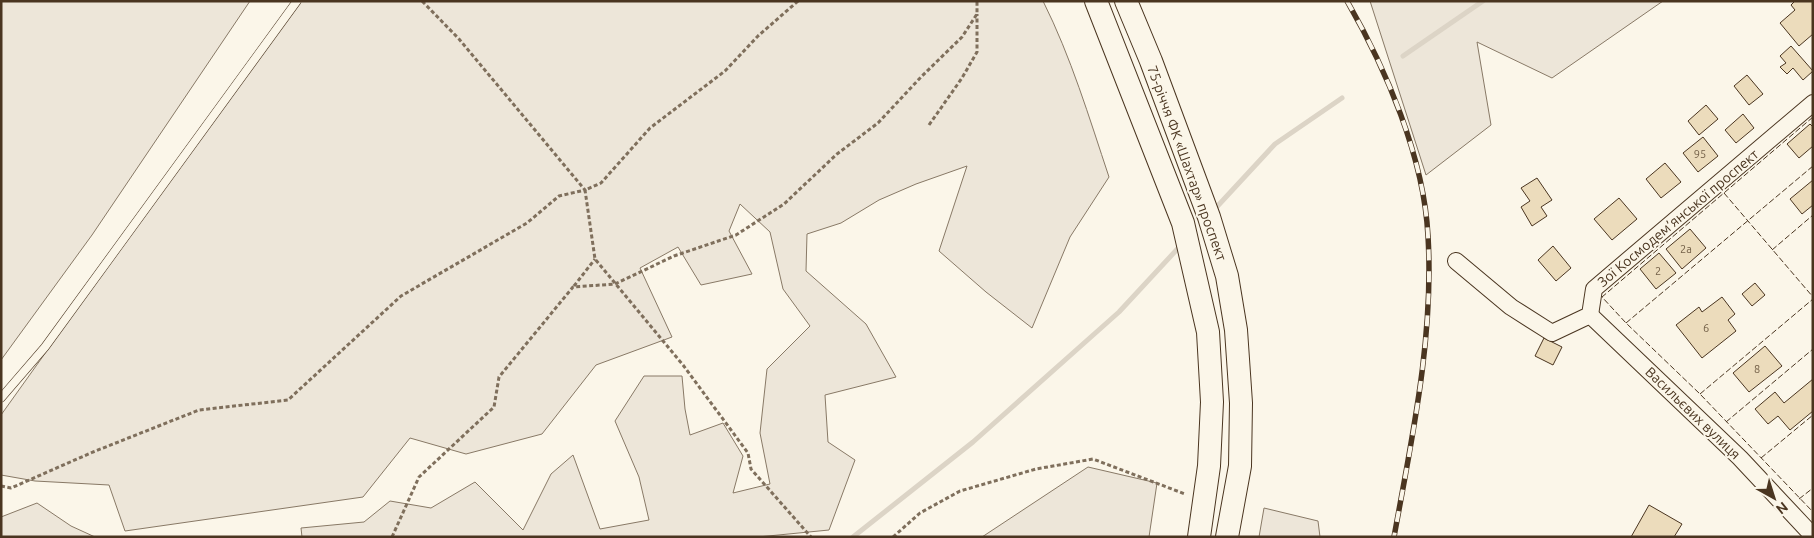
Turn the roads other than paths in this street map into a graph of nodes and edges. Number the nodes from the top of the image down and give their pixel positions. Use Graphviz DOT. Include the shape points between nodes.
graph roads {
  1 [pos="297,1"];
  2 [pos="1096,1"];
  3 [pos="1126,1"];
  4 [pos="1813,103"];
  5 [pos="1456,261"];
  6 [pos="1590,315"];
  7 [pos="1,398"];
  8 [pos="1813,536"];
  9 [pos="1199,537"];
  10 [pos="1228,537"];
  1 -- 7 [label="lane" via="51,340"];
  2 -- 9 [label="main road, 75-річчя ФК «Шахтар» проспект" via="1183,223 1208,332 1212,402 1209,466"];
  3 -- 10 [label="main road, 75-річчя ФК «Шахтар» проспект" via="1209,217 1227,276 1236,330 1241,403 1240,466"];
  4 -- 6 [label="street, Зої Космодем’янської проспект" via="1594,289"];
  5 -- 6 [label="street" via="1511,307 1552,332"];
  6 -- 8 [label="street, Васильєвих вулиця" via="1740,458"];
}
